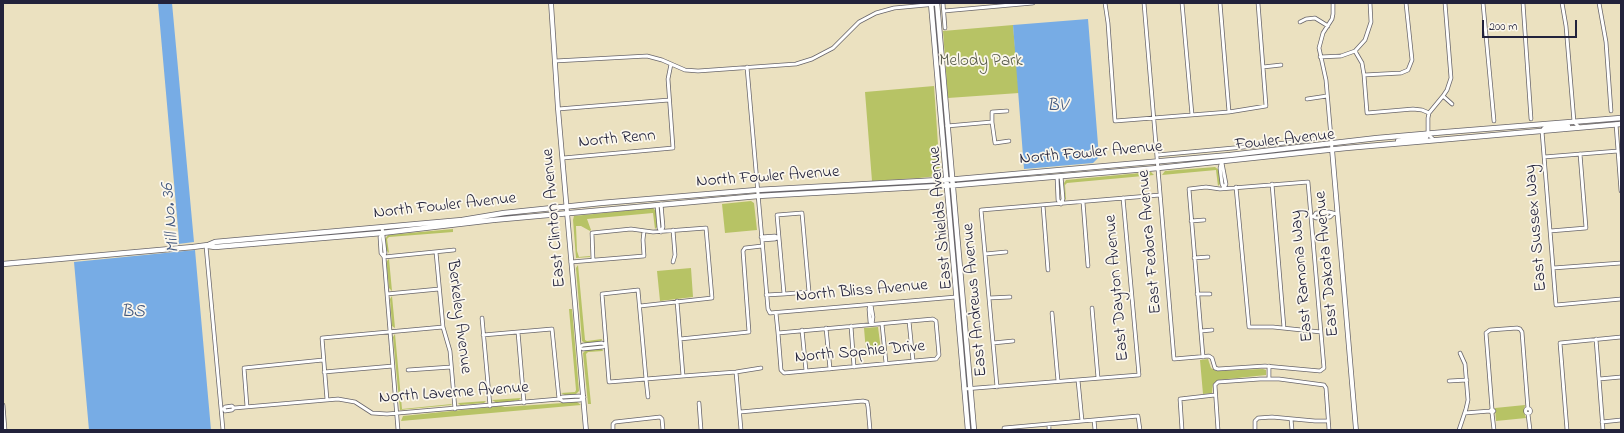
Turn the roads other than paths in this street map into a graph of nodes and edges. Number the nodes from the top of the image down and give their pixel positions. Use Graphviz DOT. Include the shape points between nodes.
graph roads {
  1 [pos="551,3"];
  2 [pos="943,3"];
  3 [pos="1033,3"];
  4 [pos="1105,3"];
  5 [pos="1144,3"];
  6 [pos="1182,3"];
  7 [pos="1220,3"];
  8 [pos="1258,3"];
  9 [pos="1333,3"];
  10 [pos="1370,3"];
  11 [pos="1406,3"];
  12 [pos="1445,3"];
  13 [pos="1483,3"];
  14 [pos="1523,3"];
  15 [pos="1562,3"];
  16 [pos="1599,3"];
  17 [pos="931,4"];
  18 [pos="937,4"];
  19 [pos="944,11"];
  20 [pos="1300,22"];
  21 [pos="1328,26"];
  22 [pos="945,28"];
  23 [pos="1355,51"];
  24 [pos="934,52"];
  25 [pos="1320,57"];
  26 [pos="555,62"];
  27 [pos="671,64"];
  28 [pos="1282,65"];
  29 [pos="747,67"];
  30 [pos="1263,67"];
  31 [pos="1364,75"];
  32 [pos="944,92"];
  33 [pos="1327,96"];
  34 [pos="1443,96"];
  35 [pos="1307,99"];
  36 [pos="669,100"];
  37 [pos="1452,104"];
  38 [pos="558,110"];
  39 [pos="1007,111"];
  40 [pos="1611,111"];
  41 [pos="1229,112"];
  42 [pos="1429,113"];
  43 [pos="1192,115"];
  44 [pos="1532,118"];
  45 [pos="1153,119"];
  46 [pos="1494,121"];
  47 [pos="992,122"];
  48 [pos="1574,122"];
  49 [pos="1620,122"];
  50 [pos="947,126"];
  51 [pos="1508,127"];
  52 [pos="1580,127"];
  53 [pos="1542,131"];
  54 [pos="1428,134"];
  55 [pos="1330,135"];
  56 [pos="1467,138"];
  57 [pos="1434,140"];
  58 [pos="1009,142"];
  59 [pos="1393,144"];
  60 [pos="1331,147"];
  61 [pos="1618,151"];
  62 [pos="1580,154"];
  63 [pos="1157,155"];
  64 [pos="1544,157"];
  65 [pos="563,158"];
  66 [pos="1157,161"];
  67 [pos="1222,161"];
  68 [pos="1089,168"];
  69 [pos="1158,168"];
  70 [pos="1059,177"];
  71 [pos="945,180"];
  72 [pos="952,180"];
  73 [pos="1272,184"];
  74 [pos="854,185"];
  75 [pos="946,186"];
  76 [pos="952,186"];
  77 [pos="1236,187"];
  78 [pos="1224,188"];
  79 [pos="757,190"];
  80 [pos="1621,191"];
  81 [pos="808,193"];
  82 [pos="1160,195"];
  83 [pos="687,196"];
  84 [pos="758,196"];
  85 [pos="1123,198"];
  86 [pos="1083,202"];
  87 [pos="659,204"];
  88 [pos="1061,204"];
  89 [pos="1043,205"];
  90 [pos="567,207"];
  91 [pos="568,213"];
  92 [pos="1335,214"];
  93 [pos="1313,216"];
  94 [pos="1204,220"];
  95 [pos="1191,221"];
  96 [pos="673,230"];
  97 [pos="644,231"];
  98 [pos="1550,231"];
  99 [pos="382,232"];
  100 [pos="661,232"];
  101 [pos="318,233"];
  102 [pos="778,237"];
  103 [pos="761,239"];
  104 [pos="283,241"];
  105 [pos="207,246"];
  106 [pos="762,246"];
  107 [pos="454,250"];
  108 [pos="952,251"];
  109 [pos="436,252"];
  110 [pos="1006,252"];
  111 [pos="985,254"];
  112 [pos="384,256"];
  113 [pos="1208,257"];
  114 [pos="1194,258"];
  115 [pos="593,260"];
  116 [pos="571,262"];
  117 [pos="673,262"];
  118 [pos="1621,263"];
  119 [pos="3,264"];
  120 [pos="1088,266"];
  121 [pos="1553,268"];
  122 [pos="1048,270"];
  123 [pos="439,289"];
  124 [pos="387,294"];
  125 [pos="784,294"];
  126 [pos="1198,294"];
  127 [pos="1210,294"];
  128 [pos="766,295"];
  129 [pos="962,296"];
  130 [pos="956,297"];
  131 [pos="1010,297"];
  132 [pos="989,298"];
  133 [pos="1621,300"];
  134 [pos="677,301"];
  135 [pos="870,305"];
  136 [pos="640,306"];
  137 [pos="1092,308"];
  138 [pos="776,313"];
  139 [pos="1052,313"];
  140 [pos="482,318"];
  141 [pos="909,321"];
  142 [pos="872,324"];
  143 [pos="882,324"];
  144 [pos="851,326"];
  145 [pos="443,327"];
  146 [pos="826,328"];
  147 [pos="1284,328"];
  148 [pos="802,330"];
  149 [pos="1212,330"];
  150 [pos="1201,331"];
  151 [pos="390,332"];
  152 [pos="518,332"];
  153 [pos="778,332"];
  154 [pos="1321,332"];
  155 [pos="483,335"];
  156 [pos="1621,337"];
  157 [pos="680,339"];
  158 [pos="1596,339"];
  159 [pos="966,340"];
  160 [pos="1013,341"];
  161 [pos="993,342"];
  162 [pos="606,345"];
  163 [pos="579,347"];
  164 [pos="1460,353"];
  165 [pos="1203,356"];
  166 [pos="323,360"];
  167 [pos="913,361"];
  168 [pos="886,363"];
  169 [pos="393,366"];
  170 [pos="1269,366"];
  171 [pos="451,367"];
  172 [pos="854,367"];
  173 [pos="761,368"];
  174 [pos="830,369"];
  175 [pos="408,370"];
  176 [pos="806,371"];
  177 [pos="324,372"];
  178 [pos="736,372"];
  179 [pos="683,376"];
  180 [pos="1098,378"];
  181 [pos="1621,378"];
  182 [pos="646,379"];
  183 [pos="1269,379"];
  184 [pos="1599,379"];
  185 [pos="1078,380"];
  186 [pos="1467,380"];
  187 [pos="1058,381"];
  188 [pos="1449,381"];
  189 [pos="997,386"];
  190 [pos="964,389"];
  191 [pos="970,389"];
  192 [pos="1215,395"];
  193 [pos="584,397"];
  194 [pos="648,397"];
  195 [pos="559,399"];
  196 [pos="327,400"];
  197 [pos="524,403"];
  198 [pos="699,403"];
  199 [pos="3,405"];
  200 [pos="490,406"];
  201 [pos="247,407"];
  202 [pos="222,409"];
  203 [pos="455,409"];
  204 [pos="1491,411"];
  205 [pos="740,412"];
  206 [pos="1465,413"];
  207 [pos="397,414"];
  208 [pos="1292,419"];
  209 [pos="1094,420"];
  210 [pos="1621,420"];
  211 [pos="1082,421"];
  212 [pos="1328,421"];
  213 [pos="1602,422"];
  214 [pos="1049,424"];
  215 [pos="1004,429"];
  216 [pos="5,430"];
  217 [pos="223,430"];
  218 [pos="398,430"];
  219 [pos="586,430"];
  220 [pos="613,430"];
  221 [pos="664,430"];
  222 [pos="701,430"];
  223 [pos="741,430"];
  224 [pos="870,430"];
  225 [pos="968,430"];
  226 [pos="974,430"];
  227 [pos="1049,430"];
  228 [pos="1095,430"];
  229 [pos="1140,430"];
  230 [pos="1182,430"];
  231 [pos="1218,430"];
  232 [pos="1255,430"];
  233 [pos="1292,430"];
  234 [pos="1329,430"];
  235 [pos="1356,430"];
  236 [pos="1459,430"];
  237 [pos="1494,430"];
  238 [pos="1530,430"];
  239 [pos="1567,430"];
  240 [pos="1603,430"];
  1 -- 26 [label="street, East Clinton Avenue"];
  2 -- 19 [label="street"];
  3 -- 19 [label="street"];
  4 -- 45 [label="street" via="1115,121"];
  5 -- 45 [label="street, East Fedora Avenue"];
  6 -- 43 [label="street"];
  7 -- 41 [label="street"];
  8 -- 30 [label="street"];
  9 -- 21 [label="street, East Dakota Avenue" via="1333,14"];
  10 -- 23 [label="street" via="1371,22 1365,40"];
  11 -- 31 [label="street" via="1412,60 1408,70 1402,73"];
  12 -- 34 [label="street" via="1451,78"];
  13 -- 46 [label="street"];
  14 -- 44 [label="street"];
  15 -- 48 [label="street"];
  16 -- 40 [label="street" via="1606,42"];
  17 -- 18 [label="street"];
  17 -- 24 [label="main road, East Shields Avenue"];
  17 -- 29 [label="street" via="894,8 876,13 859,22 833,48 812,59 796,64"];
  18 -- 32 [label="main road, East Shields Avenue"];
  19 -- 22 [label="street"];
  20 -- 21 [label="street" via="1315,18"];
  21 -- 25 [label="street, East Dakota Avenue" via="1320,42"];
  23 -- 25 [label="street" via="1341,56"];
  23 -- 31 [label="street" via="1362,63"];
  24 -- 32 [label="main road" via="938,63 941,92"];
  24 -- 71 [label="main road, East Shields Avenue"];
  25 -- 33 [label="street, East Dakota Avenue" via="1325,73"];
  26 -- 27 [label="street" via="647,56"];
  26 -- 38 [label="street, East Clinton Avenue"];
  27 -- 29 [label="street" via="686,70 698,71"];
  27 -- 36 [label="street" via="668,79"];
  28 -- 30 [label="street"];
  29 -- 79 [label="street"];
  30 -- 41 [label="street" via="1266,106"];
  31 -- 42 [label="street" via="1367,113 1413,109"];
  32 -- 50 [label="main road, East Shields Avenue"];
  33 -- 35 [label="street"];
  33 -- 55 [label="street, East Dakota Avenue"];
  34 -- 37 [label="street"];
  34 -- 42 [label="street"];
  36 -- 38 [label="street"];
  36 -- 65 [label="street, North Renn" via="673,148"];
  38 -- 65 [label="street, East Clinton Avenue"];
  39 -- 47 [label="street" via="992,112"];
  41 -- 43 [label="street"];
  42 -- 54 [label="street"];
  43 -- 45 [label="street"];
  45 -- 63 [label="street, East Fedora Avenue"];
  47 -- 50 [label="street"];
  47 -- 58 [label="street" via="995,143"];
  48 -- 49 [label="main road, Fowler Avenue"];
  48 -- 51 [label="main road, Fowler Avenue"];
  48 -- 52 [label="street"];
  48 -- 53 [label="main road" via="1569,126 1548,127"];
  49 -- 52 [label="main road, Fowler Avenue"];
  49 -- 61 [label="street"];
  50 -- 72 [label="main road, East Shields Avenue"];
  51 -- 54 [label="main road, Fowler Avenue"];
  51 -- 56 [label="main road" via="1470,133"];
  52 -- 53 [label="main road, Fowler Avenue"];
  53 -- 56 [label="main road, Fowler Avenue"];
  53 -- 64 [label="street, East Sussex Way"];
  54 -- 57 [label="street"];
  54 -- 59 [label="main road" via="1426,137"];
  54 -- 60 [label="main road, Fowler Avenue"];
  55 -- 60 [label="street, East Dakota Avenue"];
  55 -- 63 [label="street" via="1304,141"];
  56 -- 57 [label="main road, Fowler Avenue"];
  57 -- 59 [label="main road, Fowler Avenue"];
  59 -- 60 [label="main road, Fowler Avenue"];
  60 -- 66 [label="main road, North Fowler Avenue"];
  60 -- 67 [label="main road, Fowler Avenue"];
  60 -- 92 [label="street, East Dakota Avenue"];
  61 -- 62 [label="street"];
  61 -- 80 [label="street"];
  62 -- 64 [label="street"];
  62 -- 98 [label="street" via="1586,228"];
  63 -- 66 [label="street, East Fedora Avenue"];
  64 -- 98 [label="street, East Sussex Way"];
  65 -- 90 [label="street, East Clinton Avenue"];
  66 -- 68 [label="main road, North Fowler Avenue"];
  66 -- 69 [label="street, East Fedora Avenue"];
  67 -- 69 [label="main road, Fowler Avenue"];
  67 -- 78 [label="street" via="1226,184"];
  68 -- 70 [label="main road" via="1061,173 1058,174"];
  68 -- 72 [label="main road, North Fowler Avenue"];
  69 -- 70 [label="main road, Fowler Avenue"];
  69 -- 82 [label="street, East Fedora Avenue"];
  70 -- 76 [label="main road, Fowler Avenue"];
  70 -- 88 [label="street" via="1058,200"];
  71 -- 72 [label="main road, North Fowler Avenue"];
  71 -- 74 [label="main road, North Fowler Avenue"];
  71 -- 75 [label="main road, East Shields Avenue"];
  72 -- 76 [label="main road, East Shields Avenue"];
  73 -- 77 [label="street"];
  73 -- 93 [label="street, East Ramona Way" via="1308,182"];
  73 -- 147 [label="street"];
  74 -- 79 [label="main road, North Fowler Avenue"];
  74 -- 81 [label="main road"];
  75 -- 76 [label="main road, North Fowler Avenue"];
  75 -- 81 [label="main road, North Fowler Avenue"];
  75 -- 108 [label="main road, East Shields Avenue"];
  76 -- 129 [label="main road, East Shields Avenue"];
  77 -- 78 [label="street"];
  77 -- 147 [label="street" via="1249,327"];
  78 -- 95 [label="street" via="1189,189"];
  79 -- 83 [label="main road, North Fowler Avenue"];
  79 -- 84 [label="street"];
  81 -- 84 [label="main road, North Fowler Avenue"];
  82 -- 85 [label="street"];
  82 -- 165 [label="street, East Fedora Avenue" via="1174,359"];
  83 -- 87 [label="main road"];
  83 -- 90 [label="main road, North Fowler Avenue"];
  84 -- 87 [label="main road, North Fowler Avenue"];
  84 -- 103 [label="street"];
  85 -- 86 [label="street"];
  85 -- 180 [label="street, East Dayton Avenue" via="1139,375"];
  86 -- 88 [label="street"];
  86 -- 120 [label="street"];
  87 -- 91 [label="main road, North Fowler Avenue"];
  87 -- 100 [label="street"];
  88 -- 89 [label="street"];
  89 -- 111 [label="street, East Andrews Avenue" via="981,210"];
  89 -- 122 [label="street"];
  90 -- 91 [label="street, East Clinton Avenue"];
  90 -- 99 [label="main road, North Fowler Avenue" via="504,213"];
  91 -- 99 [label="main road, North Fowler Avenue"];
  91 -- 116 [label="street, East Clinton Avenue"];
  92 -- 93 [label="street" via="1316,213"];
  92 -- 235 [label="street, East Dakota Avenue"];
  93 -- 154 [label="street, East Ramona Way"];
  94 -- 95 [label="street"];
  95 -- 114 [label="street"];
  96 -- 100 [label="street"];
  96 -- 117 [label="street"];
  96 -- 134 [label="street" via="706,228 712,298"];
  97 -- 100 [label="street"];
  97 -- 115 [label="street" via="644,256"];
  97 -- 115 [label="street" via="631,229 592,233"];
  98 -- 121 [label="street, East Sussex Way"];
  99 -- 101 [label="main road, North Fowler Avenue"];
  99 -- 104 [label="main road, North Fowler Avenue"];
  99 -- 112 [label="street" via="381,253"];
  101 -- 104 [label="main road" via="284,238"];
  101 -- 105 [label="main road, North Fowler Avenue" via="215,242"];
  102 -- 103 [label="street"];
  102 -- 125 [label="street"];
  102 -- 125 [label="street" via="777,215 802,213 808,292"];
  103 -- 106 [label="street"];
  104 -- 105 [label="main road, North Fowler Avenue"];
  105 -- 119 [label="main road, North Fowler Avenue"];
  105 -- 202 [label="street"];
  106 -- 128 [label="street"];
  106 -- 157 [label="street" via="744,249 749,332"];
  107 -- 109 [label="street"];
  108 -- 129 [label="main road"];
  108 -- 130 [label="main road, East Shields Avenue"];
  109 -- 112 [label="street"];
  109 -- 123 [label="street, Berkeley Avenue"];
  110 -- 111 [label="street"];
  111 -- 132 [label="street, East Andrews Avenue"];
  112 -- 124 [label="street"];
  113 -- 114 [label="street"];
  114 -- 126 [label="street"];
  115 -- 116 [label="street"];
  116 -- 163 [label="street, East Clinton Avenue"];
  118 -- 121 [label="street"];
  121 -- 133 [label="street, East Sussex Way" via="1556,305"];
  123 -- 124 [label="street"];
  123 -- 145 [label="street, Berkeley Avenue"];
  124 -- 151 [label="street"];
  125 -- 128 [label="street"];
  126 -- 127 [label="street"];
  126 -- 150 [label="street"];
  128 -- 138 [label="street, North Bliss Avenue" via="770,313"];
  129 -- 159 [label="main road, East Shields Avenue"];
  130 -- 135 [label="street, North Bliss Avenue"];
  130 -- 159 [label="main road" via="959,298"];
  130 -- 190 [label="main road, East Shields Avenue"];
  131 -- 132 [label="street"];
  132 -- 161 [label="street, East Andrews Avenue"];
  134 -- 136 [label="street"];
  134 -- 157 [label="street"];
  135 -- 138 [label="street, North Bliss Avenue"];
  135 -- 142 [label="street" via="874,322"];
  136 -- 162 [label="street" via="638,290 602,294"];
  136 -- 182 [label="street"];
  137 -- 180 [label="street"];
  138 -- 153 [label="street"];
  139 -- 187 [label="street"];
  140 -- 155 [label="street"];
  141 -- 143 [label="street"];
  141 -- 167 [label="street"];
  141 -- 167 [label="street, North Sophie Drive" via="935,320 938,358"];
  142 -- 143 [label="street"];
  142 -- 144 [label="street"];
  143 -- 168 [label="street"];
  144 -- 146 [label="street"];
  144 -- 172 [label="street"];
  145 -- 151 [label="street"];
  145 -- 171 [label="street, Berkeley Avenue" via="449,345"];
  146 -- 148 [label="street"];
  146 -- 174 [label="street"];
  147 -- 154 [label="street"];
  148 -- 153 [label="street"];
  148 -- 176 [label="street"];
  149 -- 150 [label="street"];
  150 -- 165 [label="street"];
  151 -- 166 [label="street" via="322,338"];
  151 -- 169 [label="street"];
  152 -- 155 [label="street"];
  152 -- 195 [label="street" via="552,329"];
  152 -- 197 [label="street"];
  153 -- 176 [label="street, North Sophie Drive" via="783,373"];
  154 -- 170 [label="street, East Ramona Way" via="1324,368 1320,371"];
  155 -- 200 [label="street"];
  156 -- 158 [label="street"];
  157 -- 179 [label="street"];
  158 -- 184 [label="street"];
  158 -- 239 [label="street" via="1560,343"];
  159 -- 191 [label="main road, East Shields Avenue"];
  160 -- 161 [label="street"];
  161 -- 189 [label="street, East Andrews Avenue"];
  162 -- 163 [label="street" via="602,343"];
  162 -- 182 [label="street" via="609,382"];
  163 -- 193 [label="street, East Clinton Avenue"];
  164 -- 186 [label="street"];
  165 -- 170 [label="street" via="1212,358 1213,365 1218,369"];
  166 -- 177 [label="street"];
  166 -- 201 [label="street" via="244,368"];
  167 -- 168 [label="street, North Sophie Drive"];
  168 -- 172 [label="street, North Sophie Drive"];
  169 -- 177 [label="street"];
  169 -- 207 [label="street"];
  170 -- 183 [label="street"];
  171 -- 175 [label="street"];
  171 -- 203 [label="street, Berkeley Avenue"];
  172 -- 174 [label="street, North Sophie Drive"];
  173 -- 178 [label="street"];
  174 -- 176 [label="street, North Sophie Drive"];
  177 -- 196 [label="street"];
  178 -- 179 [label="street"];
  178 -- 205 [label="street"];
  179 -- 182 [label="street"];
  180 -- 185 [label="street"];
  181 -- 184 [label="street"];
  182 -- 194 [label="street"];
  183 -- 192 [label="street" via="1218,382 1215,384"];
  183 -- 212 [label="street" via="1324,385"];
  184 -- 213 [label="street"];
  185 -- 187 [label="street"];
  185 -- 211 [label="street"];
  186 -- 188 [label="street"];
  186 -- 206 [label="street" via="1468,400"];
  187 -- 189 [label="street"];
  189 -- 191 [label="street"];
  190 -- 191 [label="street"];
  190 -- 225 [label="main road, East Shields Avenue"];
  191 -- 226 [label="main road, East Shields Avenue"];
  192 -- 230 [label="street" via="1180,399"];
  192 -- 231 [label="street"];
  193 -- 195 [label="street, North Laverne Avenue" via="580,400"];
  193 -- 219 [label="street, East Clinton Avenue"];
  195 -- 197 [label="street, North Laverne Avenue"];
  196 -- 201 [label="street, North Laverne Avenue"];
  196 -- 207 [label="street, North Laverne Avenue" via="355,402 372,413"];
  197 -- 200 [label="street, North Laverne Avenue"];
  198 -- 222 [label="street"];
  199 -- 216 [label="street"];
  200 -- 203 [label="street, North Laverne Avenue"];
  201 -- 202 [label="street, North Laverne Avenue" via="232,406"];
  202 -- 217 [label="street"];
  203 -- 207 [label="street, North Laverne Avenue"];
  204 -- 206 [label="street"];
  204 -- 237 [label="street"];
  204 -- 238 [label="street" via="1487,332 1520,328 1528,409 1526,412"];
  205 -- 223 [label="street"];
  205 -- 224 [label="street" via="863,401 867,402"];
  206 -- 236 [label="street"];
  207 -- 218 [label="street"];
  208 -- 212 [label="street"];
  208 -- 232 [label="street" via="1256,419"];
  208 -- 233 [label="street"];
  209 -- 211 [label="street"];
  209 -- 228 [label="street"];
  209 -- 229 [label="street" via="1138,416"];
  210 -- 213 [label="street"];
  211 -- 214 [label="street"];
  212 -- 234 [label="street"];
  213 -- 240 [label="street"];
  214 -- 215 [label="street"];
  214 -- 227 [label="street"];
  220 -- 221 [label="street" via="614,422 661,418"];
}
